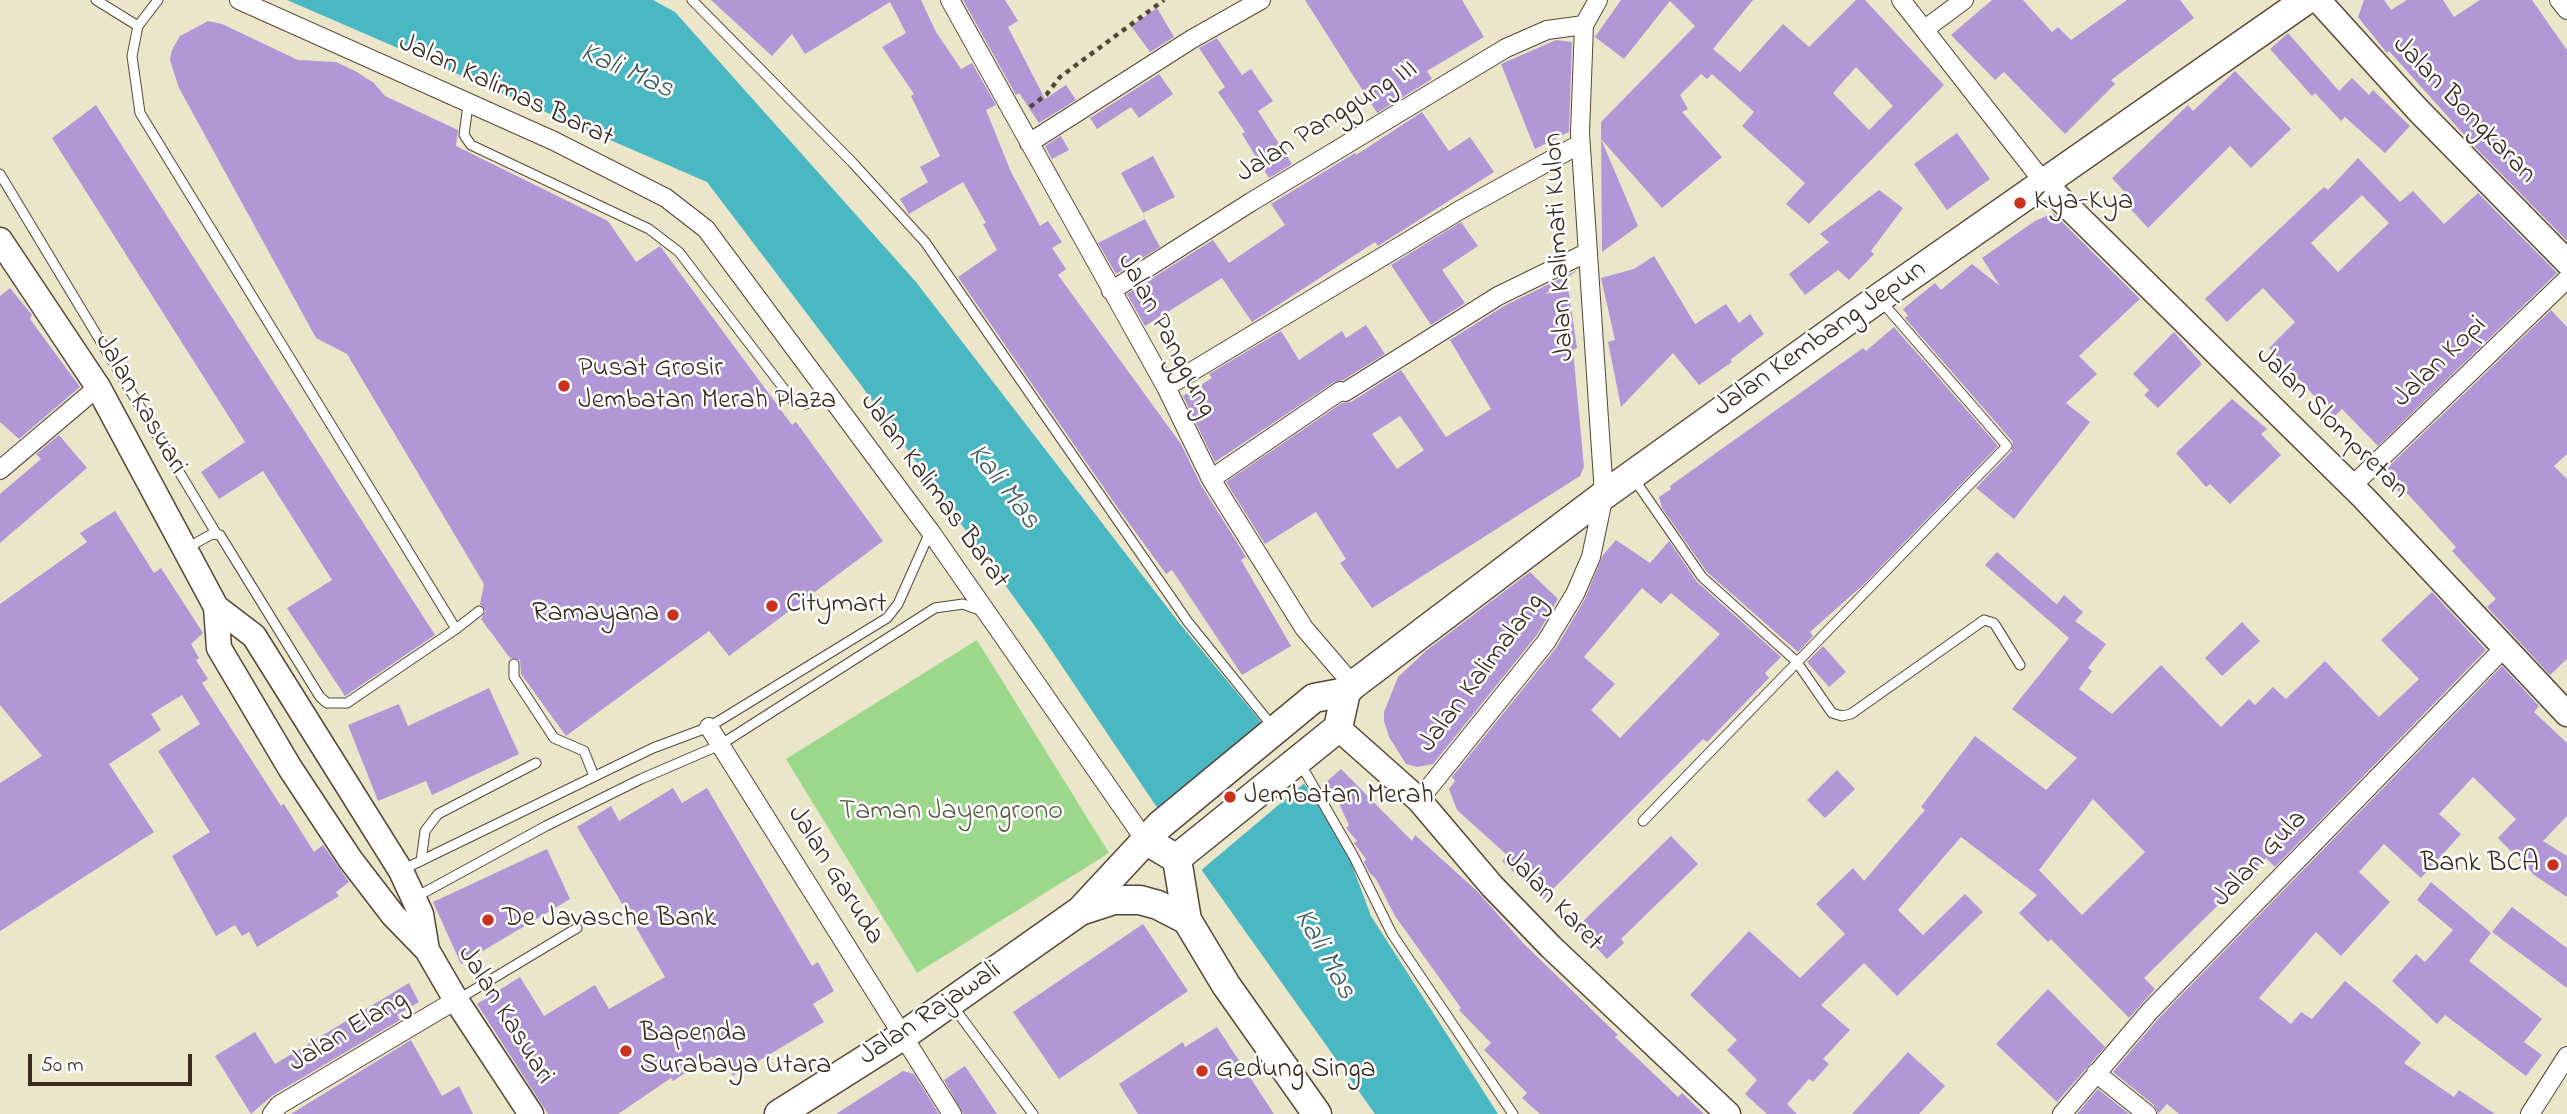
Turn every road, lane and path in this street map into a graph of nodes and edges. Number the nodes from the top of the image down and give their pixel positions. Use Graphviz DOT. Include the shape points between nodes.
graph roads {
  1 [pos="96,0"];
  2 [pos="158,0"];
  3 [pos="239,0"];
  4 [pos="692,0"];
  5 [pos="950,0"];
  6 [pos="1164,0"];
  7 [pos="1261,0"];
  8 [pos="1598,0"];
  9 [pos="1901,0"];
  10 [pos="1964,0"];
  11 [pos="2306,0"];
  12 [pos="2318,0"];
  13 [pos="2559,0"];
  14 [pos="2567,10"];
  15 [pos="1584,25"];
  16 [pos="138,26"];
  17 [pos="1925,29"];
  18 [pos="468,105"];
  19 [pos="1015,118"];
  20 [pos="1029,143"];
  21 [pos="1580,144"];
  22 [pos="0,174"];
  23 [pos="2045,184"];
  24 [pos="0,240"];
  25 [pos="1586,253"];
  26 [pos="2567,262"];
  27 [pos="2567,279"];
  28 [pos="1111,291"];
  29 [pos="1879,298"];
  30 [pos="98,387"];
  31 [pos="1166,387"];
  32 [pos="827,390"];
  33 [pos="0,470"];
  34 [pos="1632,475"];
  35 [pos="1211,479"];
  36 [pos="2352,486"];
  37 [pos="1604,495"];
  38 [pos="930,531"];
  39 [pos="216,533"];
  40 [pos="186,548"];
  41 [pos="216,607"];
  42 [pos="479,611"];
  43 [pos="987,613"];
  44 [pos="456,628"];
  45 [pos="2504,648"];
  46 [pos="1796,660"];
  47 [pos="514,664"];
  48 [pos="2020,665"];
  49 [pos="1349,689"];
  50 [pos="2567,714"];
  51 [pos="709,727"];
  52 [pos="1338,728"];
  53 [pos="1273,732"];
  54 [pos="720,745"];
  55 [pos="536,763"];
  56 [pos="1297,763"];
  57 [pos="594,776"];
  58 [pos="1419,800"];
  59 [pos="1643,821"];
  60 [pos="1153,832"];
  61 [pos="1179,856"];
  62 [pos="411,866"];
  63 [pos="415,897"];
  64 [pos="1080,911"];
  65 [pos="1187,920"];
  66 [pos="577,928"];
  67 [pos="427,950"];
  68 [pos="456,1000"];
  69 [pos="951,1003"];
  70 [pos="904,1035"];
  71 [pos="2567,1056"];
  72 [pos="2096,1073"];
  73 [pos="272,1114"];
  74 [pos="531,1114"];
  75 [pos="779,1114"];
  76 [pos="952,1114"];
  77 [pos="1034,1114"];
  78 [pos="1317,1114"];
  79 [pos="1513,1114"];
  80 [pos="1728,1114"];
  81 [pos="2062,1114"];
  82 [pos="2147,1114"];
  83 [pos="2530,1114"];
  1 -- 16 [label="lane"];
  2 -- 16 [label="lane"];
  3 -- 18 [label="street, Jalan Kalimas Barat"];
  4 -- 53 [label="lane" via="925,242 1188,622"];
  5 -- 19 [label="street, Jalan Panggung"];
  6 -- 19 [label="path" via="1060,77 1047,94"];
  7 -- 20 [label="street"];
  8 -- 15 [label="street, Jalan Kalimati Kulon"];
  9 -- 17 [label="street"];
  10 -- 17 [label="street"];
  11 -- 23 [label="main road, Jalan Kembang Jepun"];
  12 -- 26 [label="street, Jalan Bongkaran"];
  13 -- 14 [label="street"];
  15 -- 21 [label="street, Jalan Kalimati Kulon"];
  15 -- 28 [label="street, Jalan Panggung III" via="1547,30 1495,54"];
  16 -- 44 [label="lane" via="132,56 140,113"];
  17 -- 23 [label="street"];
  18 -- 32 [label="street, Jalan Kalimas Barat" via="554,141 666,198 706,229"];
  18 -- 32 [label="lane" via="464,135 471,145 649,229 679,253 794,402 806,404"];
  19 -- 20 [label="street, Jalan Panggung"];
  20 -- 28 [label="street, Jalan Panggung"];
  21 -- 25 [label="street, Jalan Kalimati Kulon"];
  21 -- 31 [label="street" via="1460,210"];
  22 -- 39 [label="lane"];
  23 -- 29 [label="main road, Jalan Kembang Jepun"];
  23 -- 36 [label="street, Jalan Slompretan"];
  24 -- 30 [label="street, Jalan Kasuari"];
  25 -- 35 [label="street" via="1498,296 1340,391"];
  25 -- 37 [label="street, Jalan Kalimati Kulon"];
  27 -- 36 [label="street, Jalan Kopi"];
  28 -- 31 [label="street, Jalan Panggung"];
  29 -- 34 [label="main road, Jalan Kembang Jepun"];
  29 -- 46 [label="lane" via="2007,446"];
  30 -- 33 [label="street"];
  30 -- 40 [label="street, Jalan Kasuari"];
  31 -- 35 [label="street, Jalan Panggung"];
  32 -- 38 [label="street, Jalan Kalimas Barat"];
  34 -- 37 [label="main road, Jalan Kembang Jepun"];
  34 -- 46 [label="lane" via="1702,577"];
  35 -- 49 [label="street, Jalan Panggung" via="1304,628"];
  36 -- 45 [label="street, Jalan Slompretan"];
  37 -- 49 [label="main road, Jalan Kembang Jepun"];
  37 -- 58 [label="street, Jalan Kalimalang" via="1591,557 1552,632"];
  38 -- 43 [label="street, Jalan Kalimas Barat"];
  38 -- 51 [label="lane" via="898,604 887,618"];
  39 -- 40 [label="lane"];
  39 -- 44 [label="lane" via="225,540 327,703 347,703"];
  40 -- 41 [label="street, Jalan Kasuari"];
  41 -- 62 [label="street, Jalan Kasuari" via="254,636"];
  41 -- 67 [label="street, Jalan Kasuari" via="219,648 290,768 350,859"];
  42 -- 44 [label="lane"];
  43 -- 54 [label="lane" via="964,604 935,607"];
  43 -- 60 [label="street, Jalan Kalimas Barat"];
  45 -- 50 [label="street, Jalan Slompretan"];
  45 -- 72 [label="street, Jalan Gula" via="2150,1011"];
  46 -- 48 [label="lane" via="1832,713 1842,716 1984,620 1994,623"];
  46 -- 59 [label="lane"];
  47 -- 57 [label="lane" via="514,677 554,738 584,751"];
  49 -- 52 [label="main road"];
  49 -- 53 [label="main road, Jalan Kembang Jepun" via="1314,698"];
  51 -- 54 [label="street, Jalan Garuda"];
  51 -- 57 [label="lane"];
  52 -- 56 [label="main road"];
  52 -- 58 [label="street, Jalan Karet"];
  53 -- 60 [label="main road, Jalan Kembang Jepun"];
  54 -- 63 [label="lane" via="641,779"];
  54 -- 70 [label="street, Jalan Garuda"];
  55 -- 62 [label="lane" via="438,814 425,831"];
  56 -- 61 [label="main road"];
  56 -- 79 [label="lane" via="1313,781 1392,934"];
  57 -- 62 [label="lane"];
  58 -- 80 [label="street, Jalan Karet" via="1551,947"];
  60 -- 61 [label="main road"];
  60 -- 64 [label="main road, Jalan Rajawali"];
  61 -- 65 [label="main road"];
  62 -- 63 [label="street, Jalan Kasuari"];
  63 -- 67 [label="street, Jalan Kasuari"];
  64 -- 65 [label="main road, Jalan Rajawali" via="1115,900 1140,900"];
  64 -- 69 [label="main road, Jalan Rajawali"];
  65 -- 78 [label="main road" via="1226,985"];
  66 -- 68 [label="lane"];
  67 -- 68 [label="street, Jalan Kasuari"];
  68 -- 73 [label="street, Jalan Elang" via="279,1105"];
  68 -- 74 [label="street, Jalan Kasuari"];
  69 -- 70 [label="main road, Jalan Rajawali"];
  69 -- 77 [label="lane"];
  70 -- 75 [label="main road, Jalan Rajawali"];
  70 -- 76 [label="street, Jalan Garuda"];
  71 -- 83 [label="street"];
  72 -- 81 [label="street, Jalan Gula"];
  72 -- 82 [label="street"];
}
